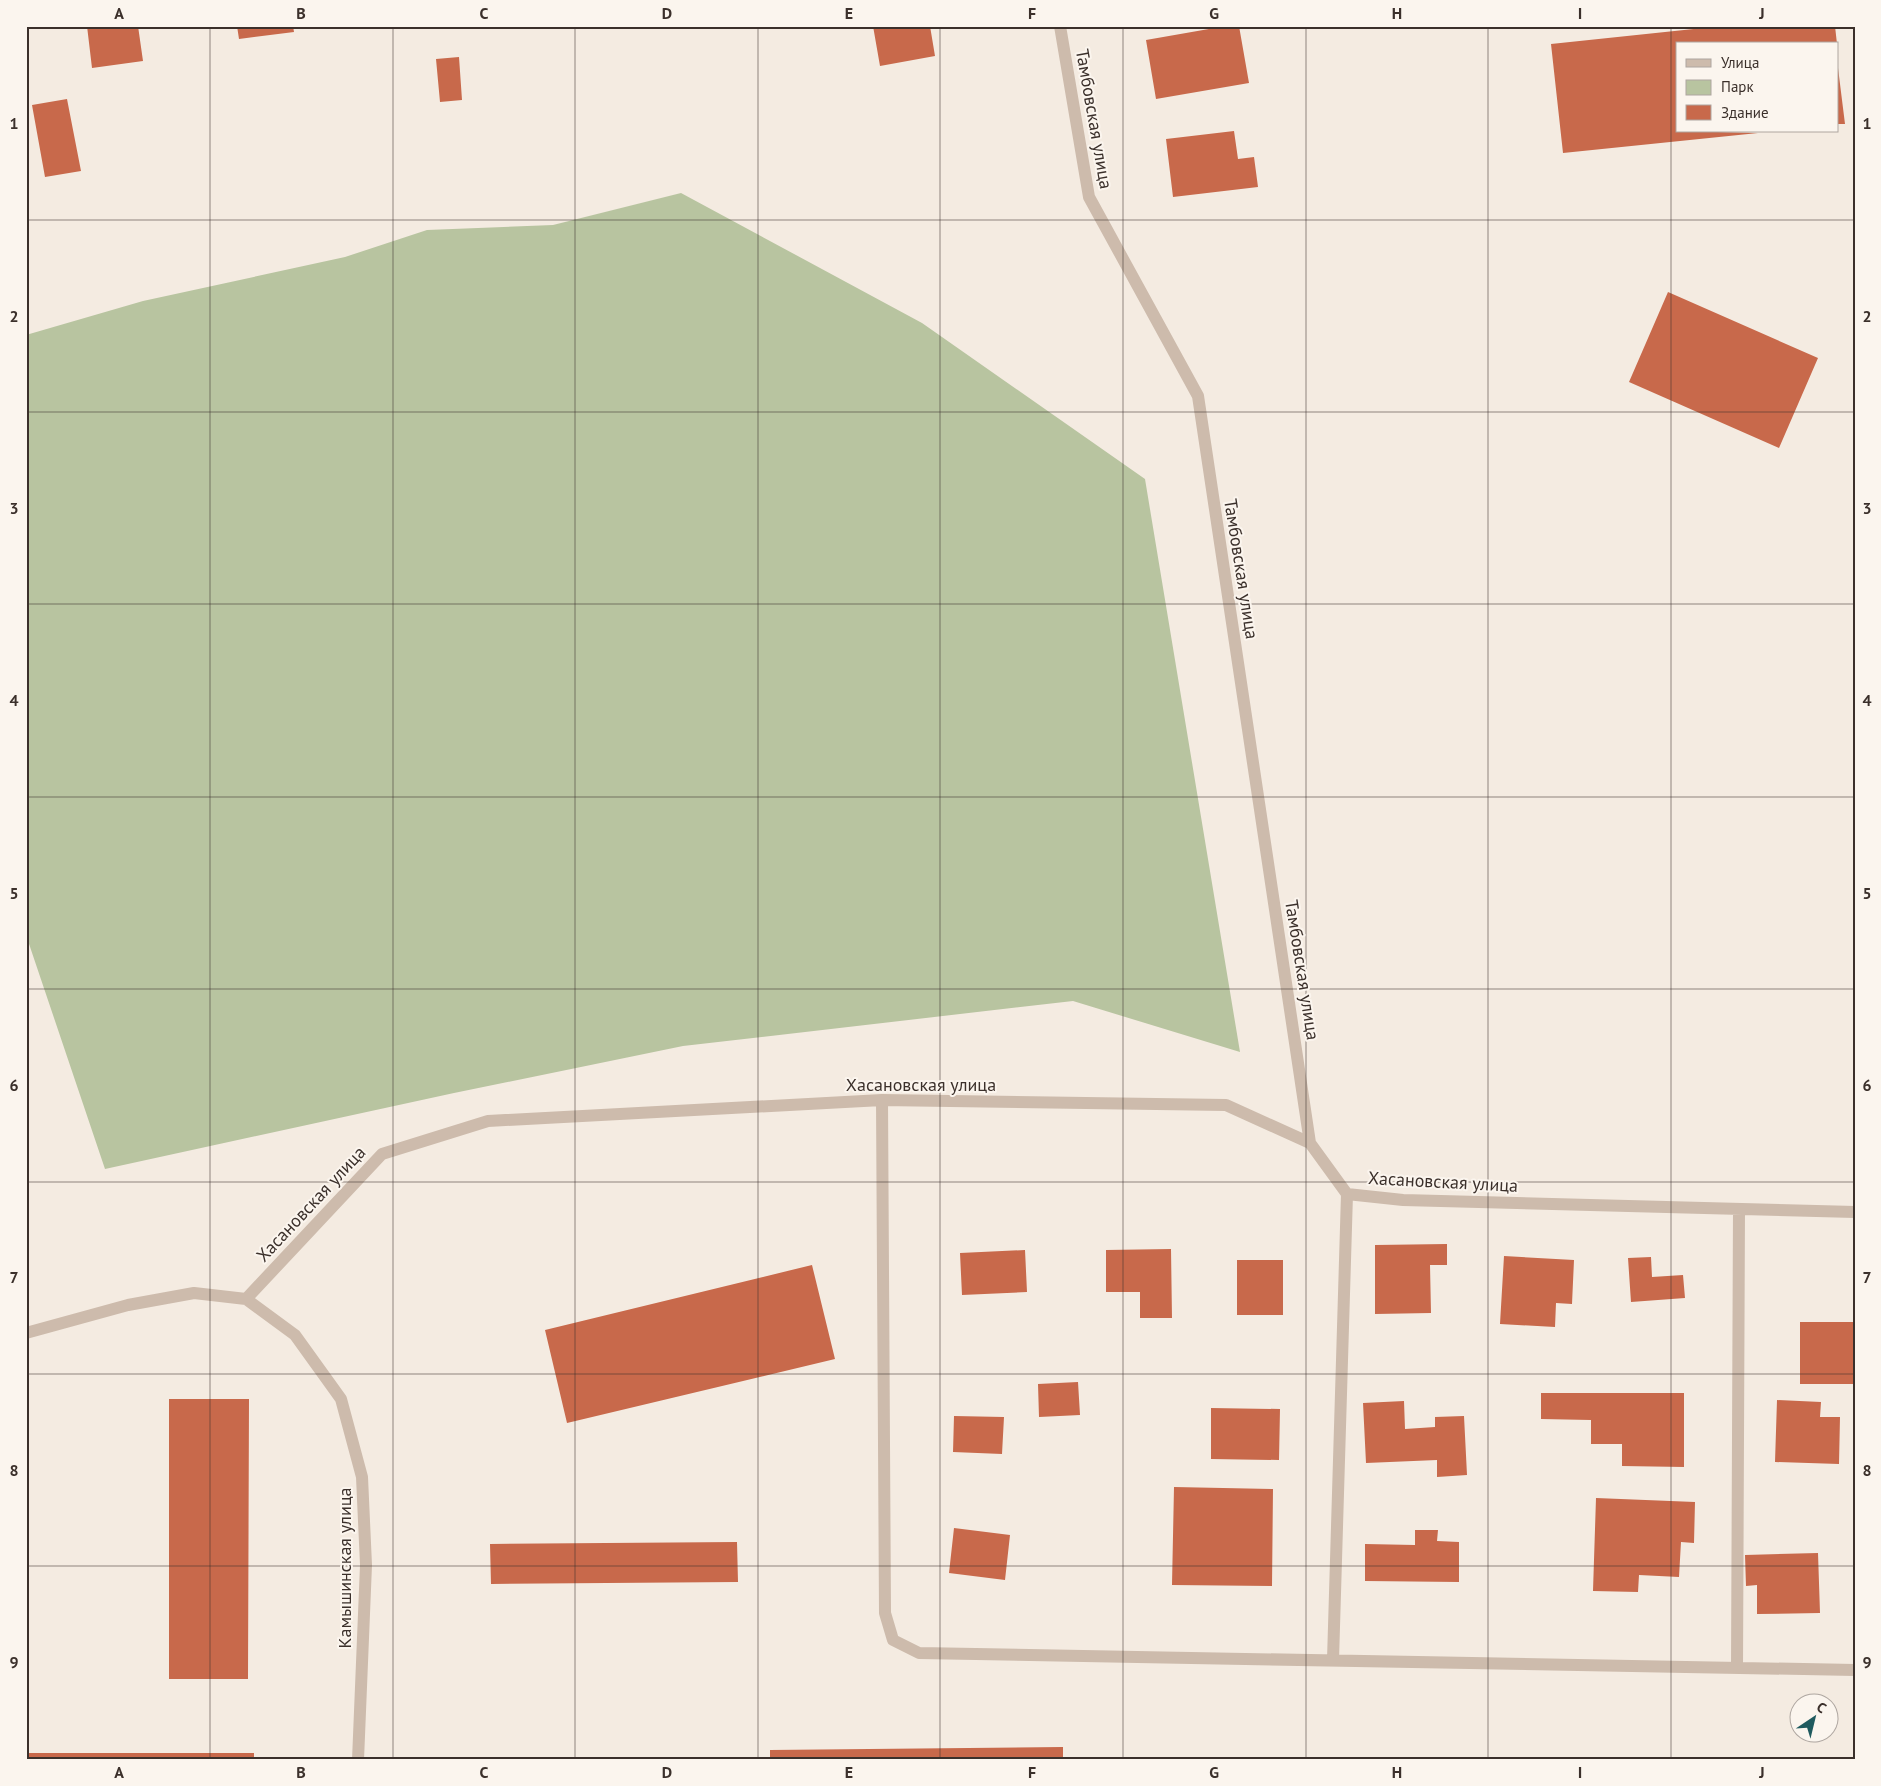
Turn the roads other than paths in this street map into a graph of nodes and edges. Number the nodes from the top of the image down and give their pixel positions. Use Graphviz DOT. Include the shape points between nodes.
graph roads {
  1 [pos="1060,26"];
  2 [pos="882,1100"];
  3 [pos="1310,1143"];
  4 [pos="1347,1194"];
  5 [pos="1739,1209"];
  6 [pos="1855,1212"];
  7 [pos="246,1299"];
  8 [pos="26,1332"];
  9 [pos="1333,1660"];
  10 [pos="1737,1668"];
  11 [pos="1855,1670"];
  12 [pos="358,1760"];
  1 -- 3 [label="street, Тамбовская улица" via="1089,197 1198,396"];
  2 -- 3 [label="street, Хасановская улица" via="1226,1105"];
  2 -- 7 [label="street, Хасановская улица" via="488,1122 382,1154"];
  2 -- 9 [label="street" via="884,1613 893,1640 919,1653"];
  3 -- 4 [label="street, Хасановская улица"];
  4 -- 5 [label="street, Хасановская улица" via="1403,1200"];
  4 -- 9 [label="street"];
  5 -- 6 [label="street, Хасановская улица"];
  5 -- 10 [label="street"];
  7 -- 8 [label="street" via="194,1293 128,1305"];
  7 -- 12 [label="street, Камышинская улица" via="295,1335 341,1399 362,1477 366,1565"];
  9 -- 10 [label="street"];
  10 -- 11 [label="street"];
}
